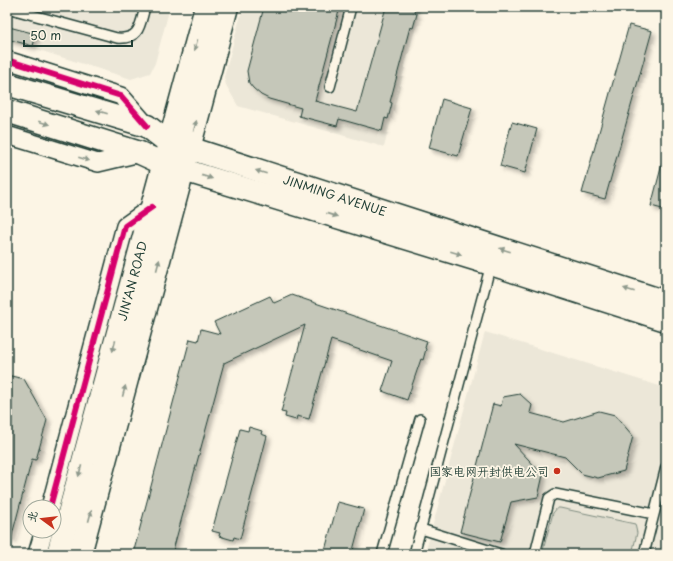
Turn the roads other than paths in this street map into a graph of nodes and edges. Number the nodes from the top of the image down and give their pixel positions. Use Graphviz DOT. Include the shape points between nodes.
graph roads {
  1 [pos="145,7"];
  2 [pos="206,7"];
  3 [pos="227,7"];
  4 [pos="351,7"];
  5 [pos="7,8"];
  6 [pos="7,60"];
  7 [pos="7,84"];
  8 [pos="330,87"];
  9 [pos="7,111"];
  10 [pos="147,126"];
  11 [pos="7,135"];
  12 [pos="179,146"];
  13 [pos="140,153"];
  14 [pos="174,167"];
  15 [pos="152,208"];
  16 [pos="491,264"];
  17 [pos="666,302"];
  18 [pos="666,320"];
  19 [pos="420,420"];
  20 [pos="666,467"];
  21 [pos="52,499"];
  22 [pos="654,514"];
  23 [pos="421,529"];
  24 [pos="42,539"];
  25 [pos="38,554"];
  26 [pos="58,554"];
  27 [pos="80,554"];
  28 [pos="382,554"];
  29 [pos="414,554"];
  30 [pos="501,554"];
  31 [pos="535,554"];
  32 [pos="644,554"];
  1 -- 5 [label="lane" via="139,30 124,39"];
  2 -- 12 [label="main road, JIN'AN ROAD, one-way"];
  12 -- 3 [label="main road, JIN'AN ROAD, one-way"];
  4 -- 8 [label="lane"];
  6 -- 10 [label="street" via="120,96"];
  10 -- 7 [label="main road, JINMING AVENUE, one-way"];
  9 -- 13 [label="main road, JINMING AVENUE, one-way"];
  10 -- 12 [label="main road, JINMING AVENUE"];
  11 -- 13 [label="street, one-way" via="98,163"];
  12 -- 14 [label="main road, JIN'AN ROAD"];
  17 -- 12 [label="main road, JINMING AVENUE, one-way"];
  13 -- 14 [label="main road, JINMING AVENUE"];
  14 -- 15 [label="main road, JIN'AN ROAD"];
  14 -- 16 [label="main road, JINMING AVENUE, one-way"];
  27 -- 14 [label="main road, JIN'AN ROAD, one-way"];
  15 -- 21 [label="street" via="125,226"];
  15 -- 26 [label="main road, JIN'AN ROAD, one-way"];
  16 -- 18 [label="main road, JINMING AVENUE"];
  16 -- 23 [label="lane"];
  19 -- 28 [label="lane"];
  20 -- 22 [label="lane"];
  22 -- 31 [label="lane" via="554,494 549,498"];
  22 -- 32 [label="lane"];
  23 -- 29 [label="lane"];
  23 -- 30 [label="lane"];
  24 -- 25 [label="street"];
}
